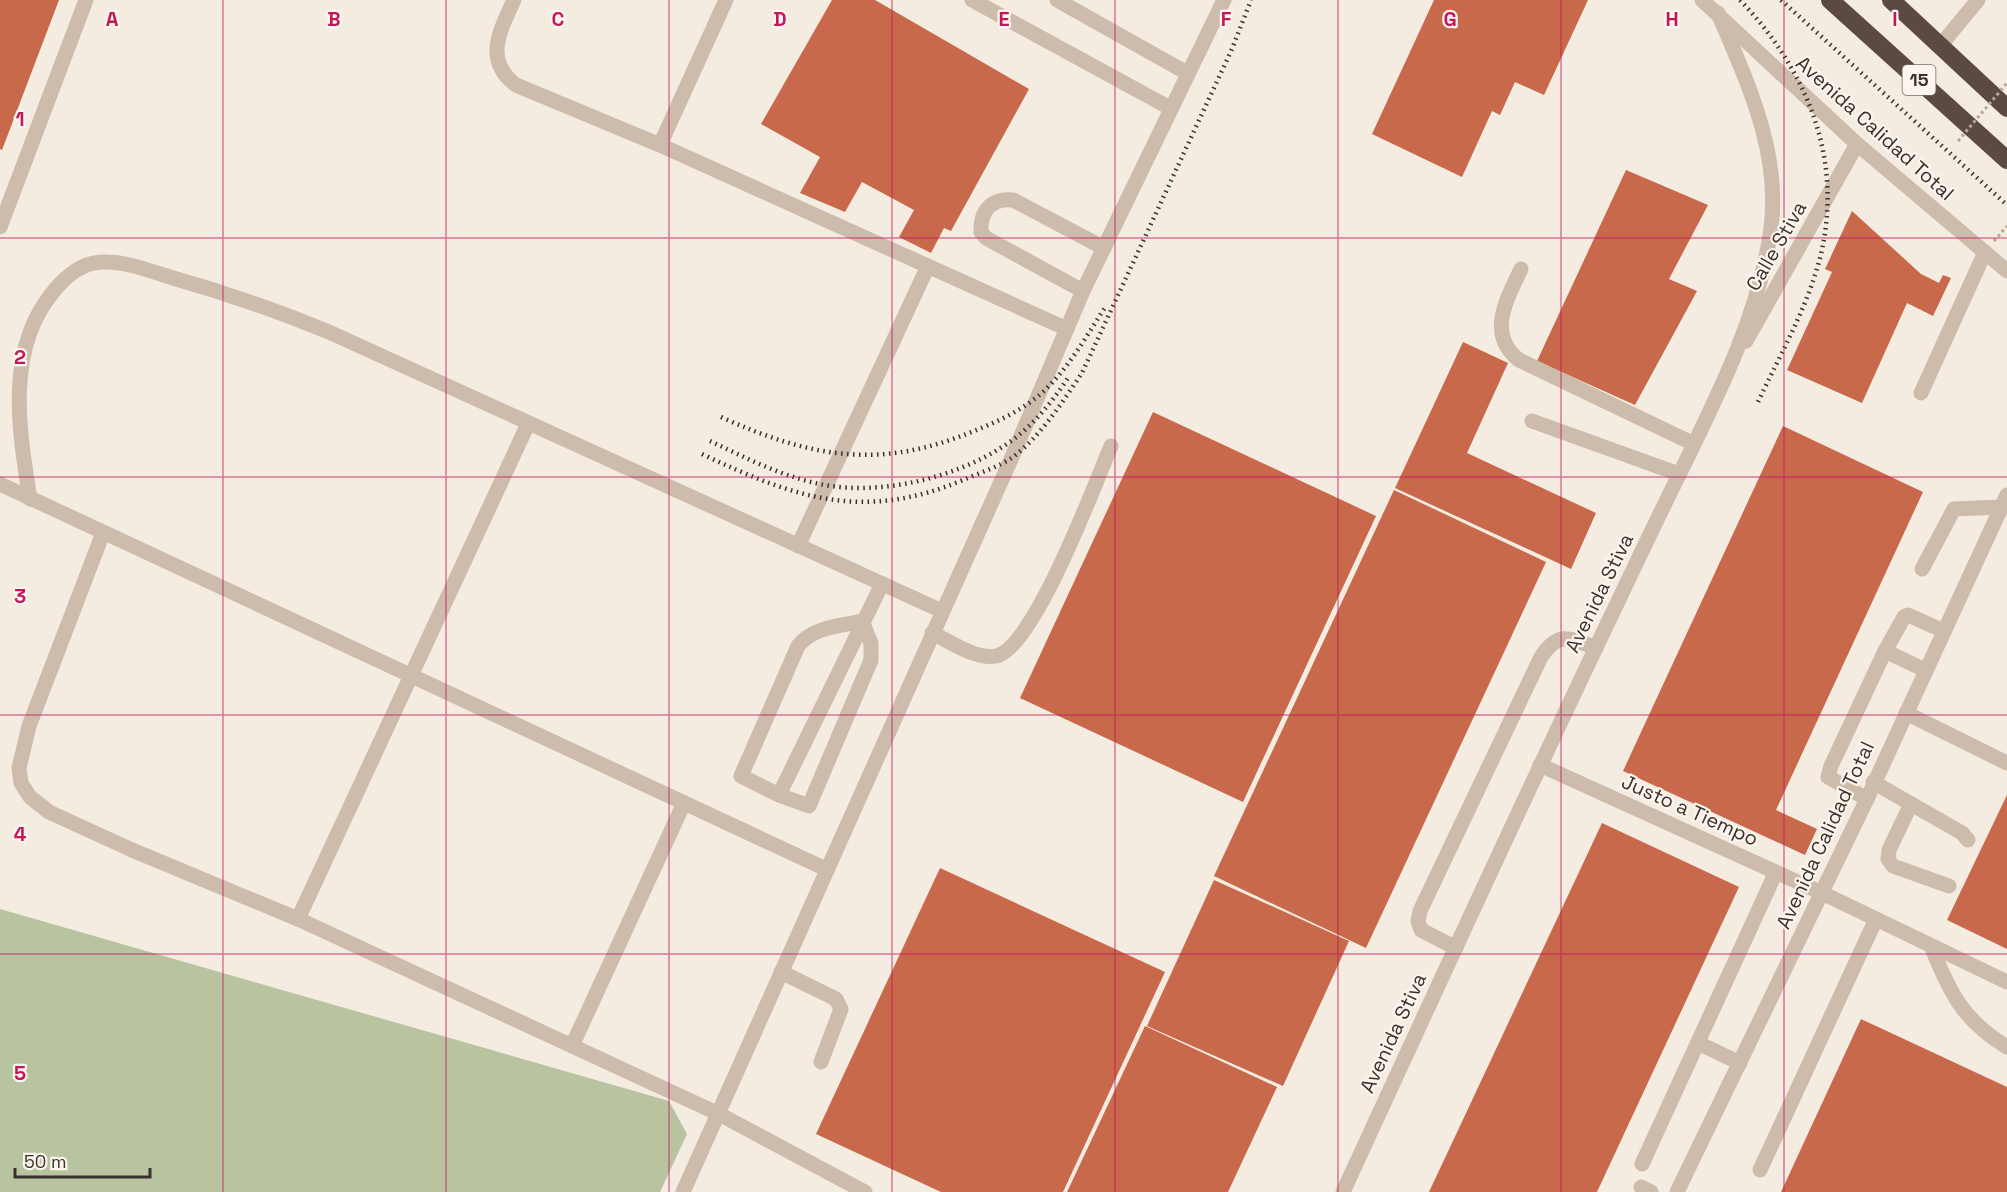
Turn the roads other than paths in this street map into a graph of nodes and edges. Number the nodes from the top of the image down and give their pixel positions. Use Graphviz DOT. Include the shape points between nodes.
graph roads {
  1 [pos="86,0"];
  2 [pos="514,0"];
  3 [pos="726,0"];
  4 [pos="972,0"];
  5 [pos="1057,0"];
  6 [pos="1224,0"];
  7 [pos="1701,0"];
  8 [pos="1830,0"];
  9 [pos="1891,0"];
  10 [pos="1978,0"];
  11 [pos="1718,13"];
  12 [pos="1940,46"];
  13 [pos="1187,73"];
  14 [pos="1170,108"];
  15 [pos="2007,108"];
  16 [pos="1857,144"];
  17 [pos="660,145"];
  18 [pos="2007,160"];
  19 [pos="0,227"];
  20 [pos="1104,248"];
  21 [pos="1985,252"];
  22 [pos="928,266"];
  23 [pos="1521,269"];
  24 [pos="2007,270"];
  25 [pos="1083,291"];
  26 [pos="1067,329"];
  27 [pos="1731,367"];
  28 [pos="1921,393"];
  29 [pos="1532,421"];
  30 [pos="528,424"];
  31 [pos="1694,444"];
  32 [pos="1111,446"];
  33 [pos="1679,474"];
  34 [pos="0,484"];
  35 [pos="30,499"];
  36 [pos="2005,502"];
  37 [pos="103,533"];
  38 [pos="798,546"];
  39 [pos="1922,569"];
  40 [pos="882,584"];
  41 [pos="942,611"];
  42 [pos="862,621"];
  43 [pos="1944,631"];
  44 [pos="932,633"];
  45 [pos="1596,648"];
  46 [pos="1884,651"];
  47 [pos="1925,670"];
  48 [pos="411,676"];
  49 [pos="1906,713"];
  50 [pos="2007,763"];
  51 [pos="1540,765"];
  52 [pos="1873,782"];
  53 [pos="779,795"];
  54 [pos="1867,799"];
  55 [pos="684,802"];
  56 [pos="1911,804"];
  57 [pos="1968,840"];
  58 [pos="826,869"];
  59 [pos="1776,872"];
  60 [pos="1948,886"];
  61 [pos="1822,893"];
  62 [pos="298,919"];
  63 [pos="1876,919"];
  64 [pos="1931,946"];
  65 [pos="1456,948"];
  66 [pos="781,972"];
  67 [pos="2007,982"];
  68 [pos="1698,1043"];
  69 [pos="572,1046"];
  70 [pos="2007,1047"];
  71 [pos="821,1062"];
  72 [pos="1740,1063"];
  73 [pos="719,1114"];
  74 [pos="1642,1164"];
  75 [pos="1760,1170"];
  76 [pos="682,1192"];
  77 [pos="865,1192"];
  78 [pos="1343,1192"];
  79 [pos="1677,1192"];
  1 -- 19 [label="street"];
  2 -- 17 [label="street" via="496,54 499,69 506,77 516,85"];
  3 -- 17 [label="street"];
  4 -- 14 [label="street"];
  5 -- 13 [label="street"];
  6 -- 13 [label="street"];
  7 -- 11 [label="street"];
  8 -- 18 [label="highway, 15"];
  9 -- 12 [label="highway, 15"];
  10 -- 12 [label="street"];
  11 -- 16 [label="street, Avenida Calidad Total"];
  11 -- 27 [label="street, Avenida Stiva" via="1766,136 1774,187 1762,273"];
  12 -- 15 [label="highway, 15"];
  13 -- 14 [label="street"];
  14 -- 20 [label="street"];
  16 -- 21 [label="street, Avenida Calidad Total"];
  16 -- 27 [label="street, Calle Stiva"];
  17 -- 22 [label="street"];
  20 -- 25 [label="street"];
  20 -- 25 [label="street" via="1013,201 1002,199 991,204 984,214 981,232 986,238"];
  21 -- 24 [label="street, Avenida Calidad Total"];
  21 -- 28 [label="street"];
  22 -- 26 [label="street"];
  22 -- 38 [label="street"];
  23 -- 31 [label="street" via="1501,321 1508,352"];
  25 -- 26 [label="street"];
  26 -- 41 [label="street"];
  27 -- 31 [label="street, Avenida Stiva"];
  29 -- 33 [label="street"];
  30 -- 35 [label="street" via="276,311 123,263 101,262 71,273 49,296 22,358 21,424"];
  30 -- 38 [label="street"];
  30 -- 48 [label="street"];
  31 -- 33 [label="street, Avenida Stiva"];
  32 -- 44 [label="street" via="1046,594 1016,644 994,657"];
  33 -- 45 [label="street, Avenida Stiva"];
  34 -- 35 [label="street"];
  35 -- 37 [label="street"];
  36 -- 39 [label="street" via="1954,509"];
  36 -- 43 [label="street, Avenida Calidad Total"];
  37 -- 48 [label="street"];
  37 -- 62 [label="street" via="28,726 19,768 21,783 30,797 49,812"];
  38 -- 40 [label="street"];
  40 -- 41 [label="street"];
  40 -- 42 [label="street"];
  41 -- 44 [label="street"];
  42 -- 53 [label="street"];
  42 -- 53 [label="street" via="871,643 871,660 809,806"];
  42 -- 53 [label="street" via="815,632 805,636 798,646 741,776"];
  43 -- 46 [label="street" via="1908,615"];
  43 -- 47 [label="street, Avenida Calidad Total"];
  44 -- 58 [label="street"];
  45 -- 51 [label="street, Avenida Stiva"];
  45 -- 65 [label="street" via="1563,638 1551,644 1541,657 1420,911 1421,930"];
  46 -- 47 [label="street"];
  46 -- 54 [label="street" via="1828,777"];
  47 -- 49 [label="street, Avenida Calidad Total"];
  48 -- 55 [label="street"];
  48 -- 62 [label="street"];
  49 -- 50 [label="street"];
  49 -- 52 [label="street, Avenida Calidad Total"];
  51 -- 59 [label="street, Justo a Tiempo"];
  51 -- 65 [label="street, Avenida Stiva"];
  52 -- 54 [label="street, Avenida Calidad Total"];
  52 -- 56 [label="street"];
  54 -- 61 [label="street, Avenida Calidad Total"];
  55 -- 58 [label="street"];
  55 -- 69 [label="street"];
  56 -- 57 [label="street"];
  56 -- 60 [label="street" via="1888,859 1893,866"];
  58 -- 66 [label="street"];
  59 -- 61 [label="street, Justo a Tiempo"];
  59 -- 68 [label="street"];
  61 -- 63 [label="street, Justo a Tiempo"];
  61 -- 72 [label="street, Avenida Calidad Total"];
  62 -- 69 [label="street"];
  63 -- 64 [label="street, Justo a Tiempo"];
  63 -- 75 [label="street"];
  64 -- 67 [label="street, Justo a Tiempo"];
  64 -- 70 [label="street" via="1949,990 1966,1016 1983,1033"];
  65 -- 78 [label="street, Avenida Stiva"];
  66 -- 71 [label="street" via="836,999 841,1009"];
  66 -- 73 [label="street"];
  68 -- 72 [label="street"];
  68 -- 74 [label="street"];
  69 -- 73 [label="street"];
  72 -- 79 [label="street, Avenida Calidad Total"];
  73 -- 76 [label="street"];
  73 -- 77 [label="street"];
}
